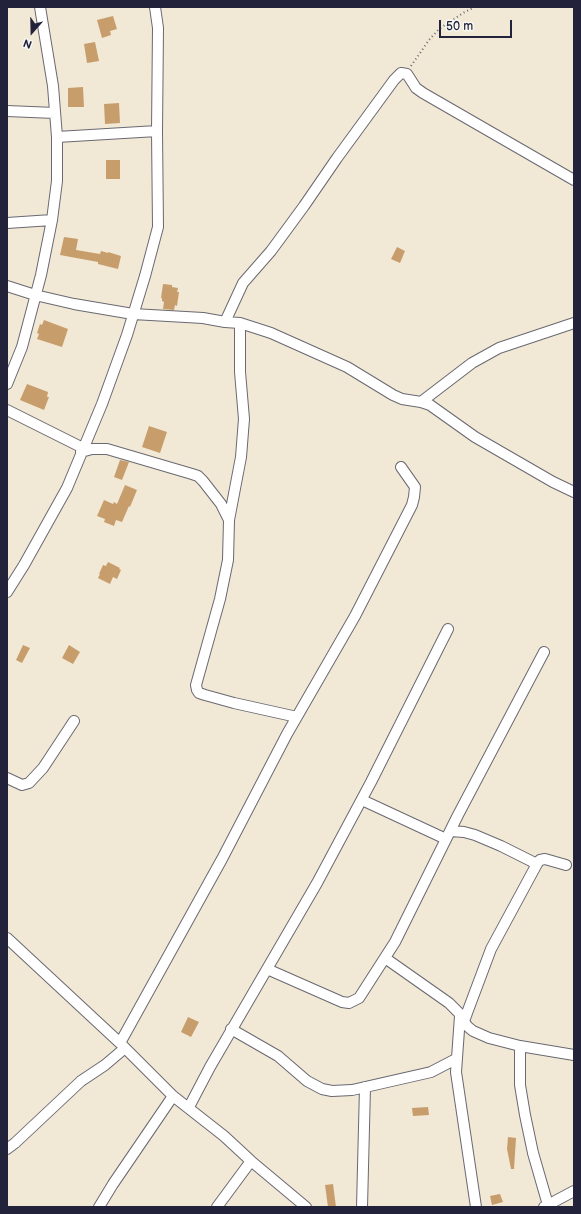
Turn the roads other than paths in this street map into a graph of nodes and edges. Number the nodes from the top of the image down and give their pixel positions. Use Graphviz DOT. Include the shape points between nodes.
graph roads {
  1 [pos="40,7"];
  2 [pos="155,7"];
  3 [pos="7,110"];
  4 [pos="55,113"];
  5 [pos="157,131"];
  6 [pos="58,137"];
  7 [pos="574,180"];
  8 [pos="52,220"];
  9 [pos="7,223"];
  10 [pos="7,286"];
  11 [pos="35,295"];
  12 [pos="133,314"];
  13 [pos="225,322"];
  14 [pos="240,323"];
  15 [pos="574,324"];
  16 [pos="7,384"];
  17 [pos="421,402"];
  18 [pos="7,410"];
  19 [pos="82,450"];
  20 [pos="402,467"];
  21 [pos="574,492"];
  22 [pos="229,520"];
  23 [pos="7,592"];
  24 [pos="448,629"];
  25 [pos="544,652"];
  26 [pos="297,717"];
  27 [pos="74,721"];
  28 [pos="7,778"];
  29 [pos="362,800"];
  30 [pos="448,835"];
  31 [pos="537,864"];
  32 [pos="566,865"];
  33 [pos="7,938"];
  34 [pos="385,958"];
  35 [pos="267,969"];
  36 [pos="462,1018"];
  37 [pos="231,1029"];
  38 [pos="122,1045"];
  39 [pos="520,1046"];
  40 [pos="574,1055"];
  41 [pos="456,1060"];
  42 [pos="365,1087"];
  43 [pos="173,1096"];
  44 [pos="189,1107"];
  45 [pos="7,1149"];
  46 [pos="251,1161"];
  47 [pos="574,1191"];
  48 [pos="546,1206"];
  49 [pos="98,1207"];
  50 [pos="217,1207"];
  51 [pos="306,1207"];
  52 [pos="362,1207"];
  53 [pos="476,1207"];
  1 -- 4 [label="street"];
  2 -- 5 [label="street" via="158,28"];
  3 -- 4 [label="street"];
  4 -- 6 [label="street"];
  5 -- 6 [label="street"];
  5 -- 12 [label="street" via="158,227"];
  6 -- 8 [label="street" via="57,180"];
  7 -- 13 [label="street" via="423,93 405,73 400,73 271,251 243,283"];
  8 -- 9 [label="street"];
  8 -- 11 [label="street"];
  10 -- 11 [label="street"];
  11 -- 12 [label="street"];
  11 -- 16 [label="street" via="22,347"];
  12 -- 13 [label="street" via="203,318"];
  12 -- 19 [label="street" via="102,404"];
  13 -- 14 [label="street"];
  14 -- 17 [label="street" via="271,333 341,364 402,399"];
  14 -- 22 [label="street" via="240,372 244,419 241,457"];
  15 -- 17 [label="street" via="499,348 472,363"];
  17 -- 21 [label="street" via="430,405 475,437"];
  18 -- 19 [label="street"];
  19 -- 22 [label="street" via="107,449 198,476 221,504"];
  19 -- 23 [label="street" via="67,488"];
  20 -- 26 [label="street" via="415,487 412,505 355,616"];
  22 -- 26 [label="street" via="228,560 196,685 197,690 199,693 234,703"];
  24 -- 29 [label="street"];
  25 -- 30 [label="street"];
  26 -- 38 [label="street"];
  27 -- 28 [label="street" via="43,768 29,783 22,785"];
  29 -- 30 [label="street"];
  29 -- 35 [label="street"];
  30 -- 31 [label="street" via="464,832 475,835"];
  30 -- 34 [label="street"];
  31 -- 32 [label="street" via="545,859"];
  31 -- 36 [label="street" via="491,949"];
  33 -- 38 [label="street"];
  34 -- 35 [label="street" via="359,998 349,1003"];
  34 -- 36 [label="street" via="449,1003"];
  35 -- 37 [label="street"];
  36 -- 39 [label="street" via="473,1030 489,1038"];
  36 -- 41 [label="street"];
  37 -- 42 [label="street" via="278,1056 307,1081 322,1089 332,1091"];
  37 -- 44 [label="street"];
  38 -- 43 [label="street"];
  38 -- 45 [label="street" via="105,1065 81,1081"];
  39 -- 40 [label="street"];
  39 -- 48 [label="street" via="520,1085 524,1115"];
  41 -- 42 [label="street" via="432,1072"];
  41 -- 53 [label="street"];
  42 -- 52 [label="street"];
  43 -- 44 [label="street"];
  43 -- 49 [label="street"];
  44 -- 46 [label="street"];
  46 -- 50 [label="street"];
  46 -- 51 [label="street"];
  47 -- 48 [label="street"];
}
